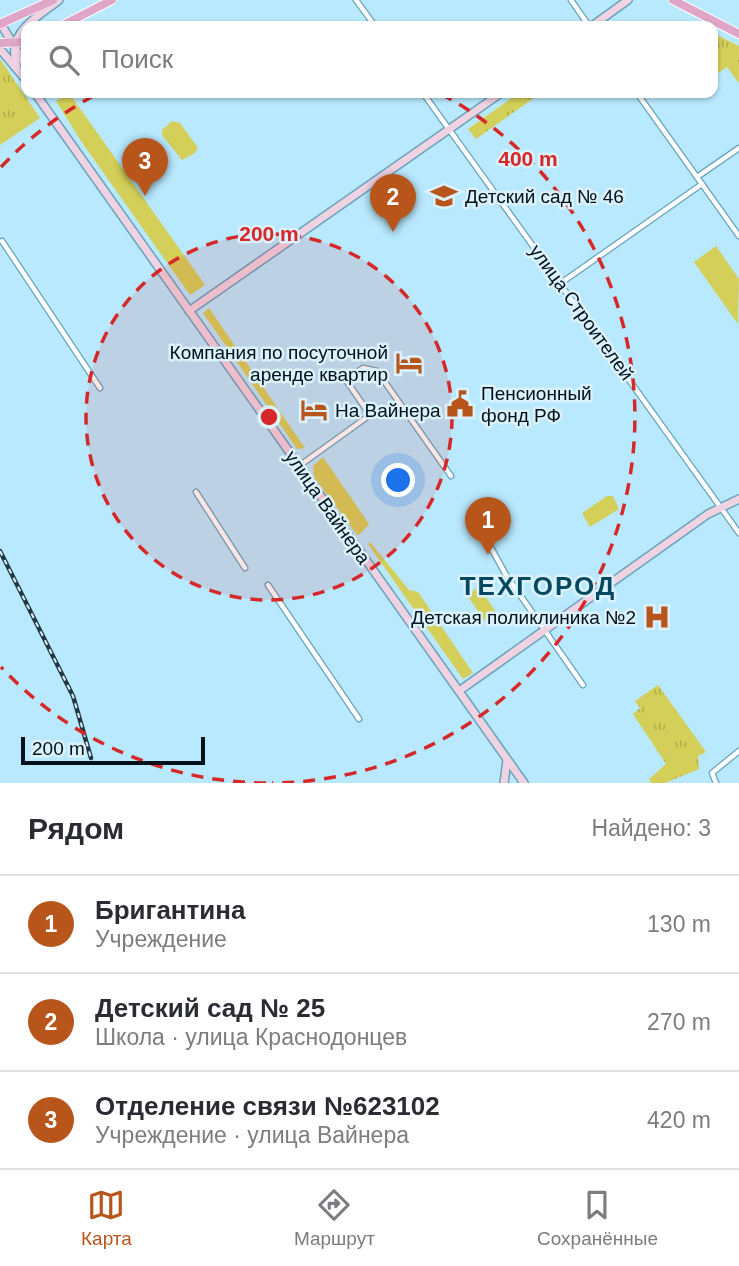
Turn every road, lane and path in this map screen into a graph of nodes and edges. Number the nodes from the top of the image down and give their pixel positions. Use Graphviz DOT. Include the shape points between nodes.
graph roads {
  1 [pos="53,0"];
  2 [pos="59,0"];
  3 [pos="112,0"];
  4 [pos="356,0"];
  5 [pos="571,0"];
  6 [pos="628,0"];
  7 [pos="673,0"];
  8 [pos="32,21"];
  9 [pos="71,21"];
  10 [pos="371,21"];
  11 [pos="586,21"];
  12 [pos="597,21"];
  13 [pos="714,21"];
  14 [pos="718,23"];
  15 [pos="0,24"];
  16 [pos="21,31"];
  17 [pos="739,34"];
  18 [pos="0,43"];
  19 [pos="21,43"];
  20 [pos="14,44"];
  21 [pos="0,49"];
  22 [pos="21,57"];
  23 [pos="17,67"];
  24 [pos="21,73"];
  25 [pos="39,98"];
  26 [pos="427,98"];
  27 [pos="494,98"];
  28 [pos="640,98"];
  29 [pos="449,129"];
  30 [pos="739,148"];
  31 [pos="697,177"];
  32 [pos="702,184"];
  33 [pos="739,236"];
  34 [pos="2,242"];
  35 [pos="561,283"];
  36 [pos="189,311"];
  37 [pos="100,388"];
  38 [pos="299,466"];
  39 [pos="451,476"];
  40 [pos="196,492"];
  41 [pos="739,499"];
  42 [pos="722,508"];
  43 [pos="739,533"];
  44 [pos="490,546"];
  45 [pos="245,568"];
  46 [pos="268,586"];
  47 [pos="545,630"];
  48 [pos="583,685"];
  49 [pos="459,691"];
  50 [pos="359,719"];
  51 [pos="739,751"];
  52 [pos="508,759"];
  53 [pos="504,783"];
  54 [pos="524,783"];
  55 [pos="716,783"];
  1 -- 15 [label="main road"];
  2 -- 8 [label="main road"];
  3 -- 9 [label="main road"];
  4 -- 10 [label="street"];
  5 -- 11 [label="street"];
  6 -- 12 [label="main road"];
  7 -- 13 [label="main road"];
  14 -- 17 [label="main road"];
  15 -- 20 [label="main road"];
  16 -- 20 [label="main road"];
  18 -- 20 [label="main road"];
  19 -- 20 [label="main road"];
  20 -- 22 [label="main road"];
  20 -- 23 [label="main road"];
  21 -- 23 [label="main road"];
  23 -- 24 [label="main road"];
  25 -- 36 [label="main road, улица Вайнера"];
  26 -- 29 [label="street, улица Строителей"];
  27 -- 29 [label="main road"];
  28 -- 31 [label="street"];
  29 -- 35 [label="street, улица Строителей"];
  29 -- 36 [label="main road"];
  30 -- 31 [label="street"];
  31 -- 32 [label="street"];
  32 -- 33 [label="street"];
  32 -- 35 [label="street"];
  34 -- 37 [label="street"];
  35 -- 42 [label="street, улица Строителей"];
  36 -- 38 [label="main road, улица Вайнера"];
  38 -- 39 [label="street" via="370,415 346,380 363,368 377,371"];
  38 -- 49 [label="main road, улица Вайнера"];
  40 -- 45 [label="street"];
  41 -- 42 [label="main road"];
  42 -- 43 [label="street, улица Строителей"];
  42 -- 47 [label="main road"];
  44 -- 47 [label="street"];
  46 -- 50 [label="street"];
  47 -- 48 [label="street"];
  47 -- 49 [label="main road"];
  49 -- 52 [label="main road, улица Вайнера"];
  51 -- 55 [label="street" via="712,773"];
  52 -- 53 [label="main road"];
  52 -- 54 [label="main road, улица Вайнера"];
}
